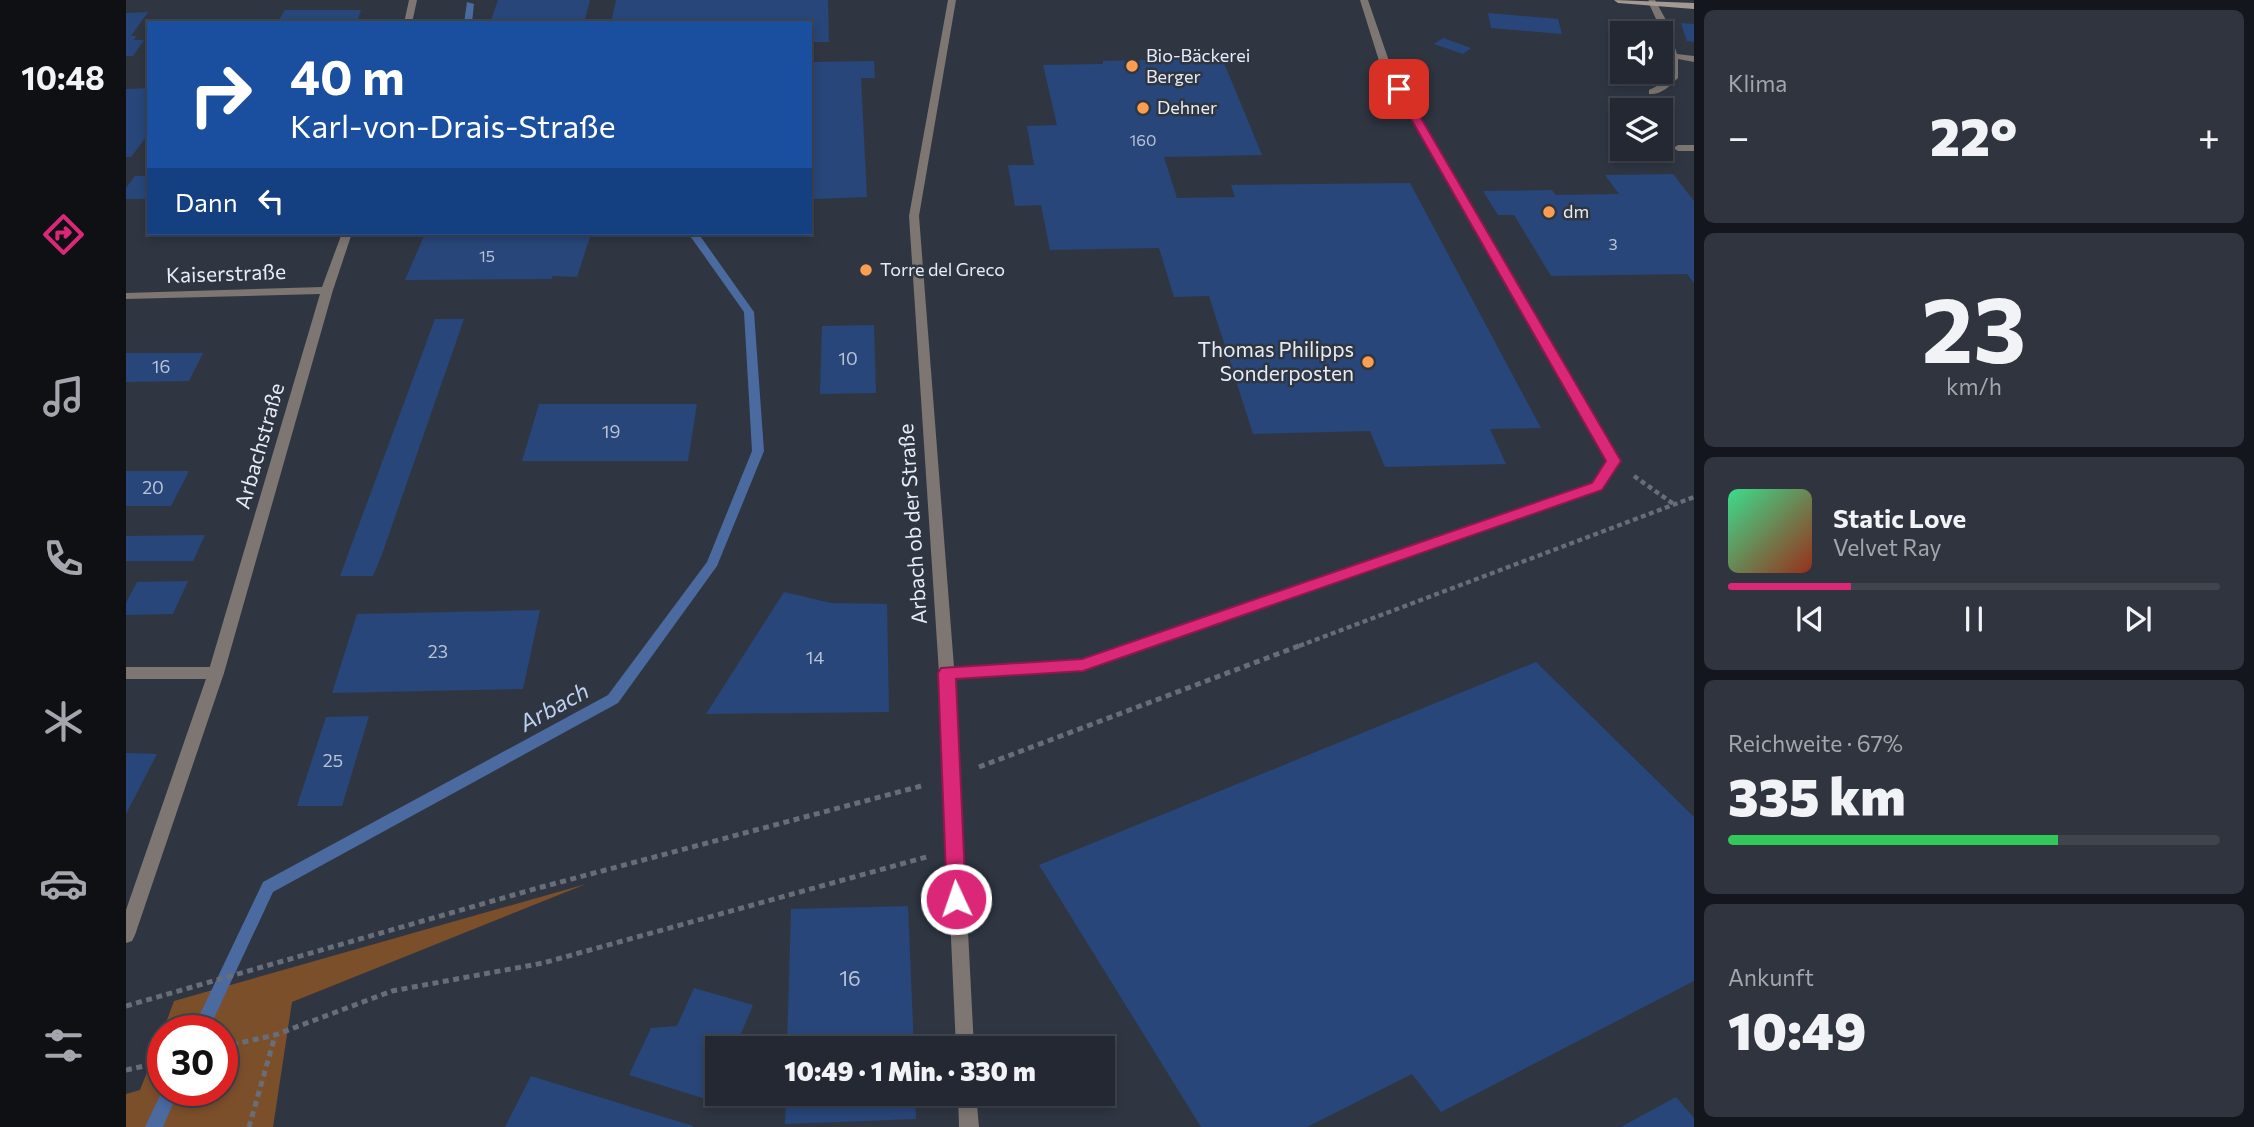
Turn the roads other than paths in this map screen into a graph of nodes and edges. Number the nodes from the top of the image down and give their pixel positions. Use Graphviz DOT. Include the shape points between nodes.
graph roads {
  1 [pos="413,0"];
  2 [pos="952,0"];
  3 [pos="1364,0"];
  4 [pos="1618,0"];
  5 [pos="1653,2"];
  6 [pos="1694,4"];
  7 [pos="408,21"];
  8 [pos="1662,21"];
  9 [pos="1673,56"];
  10 [pos="1694,59"];
  11 [pos="1673,78"];
  12 [pos="1666,84"];
  13 [pos="1652,92"];
  14 [pos="1678,148"];
  15 [pos="1694,148"];
  16 [pos="346,235"];
  17 [pos="327,290"];
  18 [pos="126,296"];
  19 [pos="126,673"];
  20 [pos="216,673"];
  21 [pos="947,673"];
  22 [pos="126,935"];
  23 [pos="964,1036"];
  24 [pos="968,1106"];
  25 [pos="969,1127"];
  1 -- 7 [label="street"];
  2 -- 21 [label="street, Arbach ob der Straße" via="914,216"];
  3 -- 21 [label="street" via="1385,64 1614,461 1597,486 1083,665"];
  4 -- 5 [label="main road"];
  5 -- 6 [label="main road"];
  5 -- 8 [label="street"];
  9 -- 10 [label="street"];
  9 -- 11 [label="street"];
  12 -- 13 [label="street"];
  14 -- 15 [label="street"];
  16 -- 17 [label="street, Arbachstraße"];
  17 -- 18 [label="street, Kaiserstraße"];
  17 -- 20 [label="street, Arbachstraße"];
  19 -- 20 [label="street"];
  20 -- 22 [label="street, Arbachstraße"];
  21 -- 23 [label="street, Arbach ob der Straße"];
  24 -- 25 [label="street"];
}
